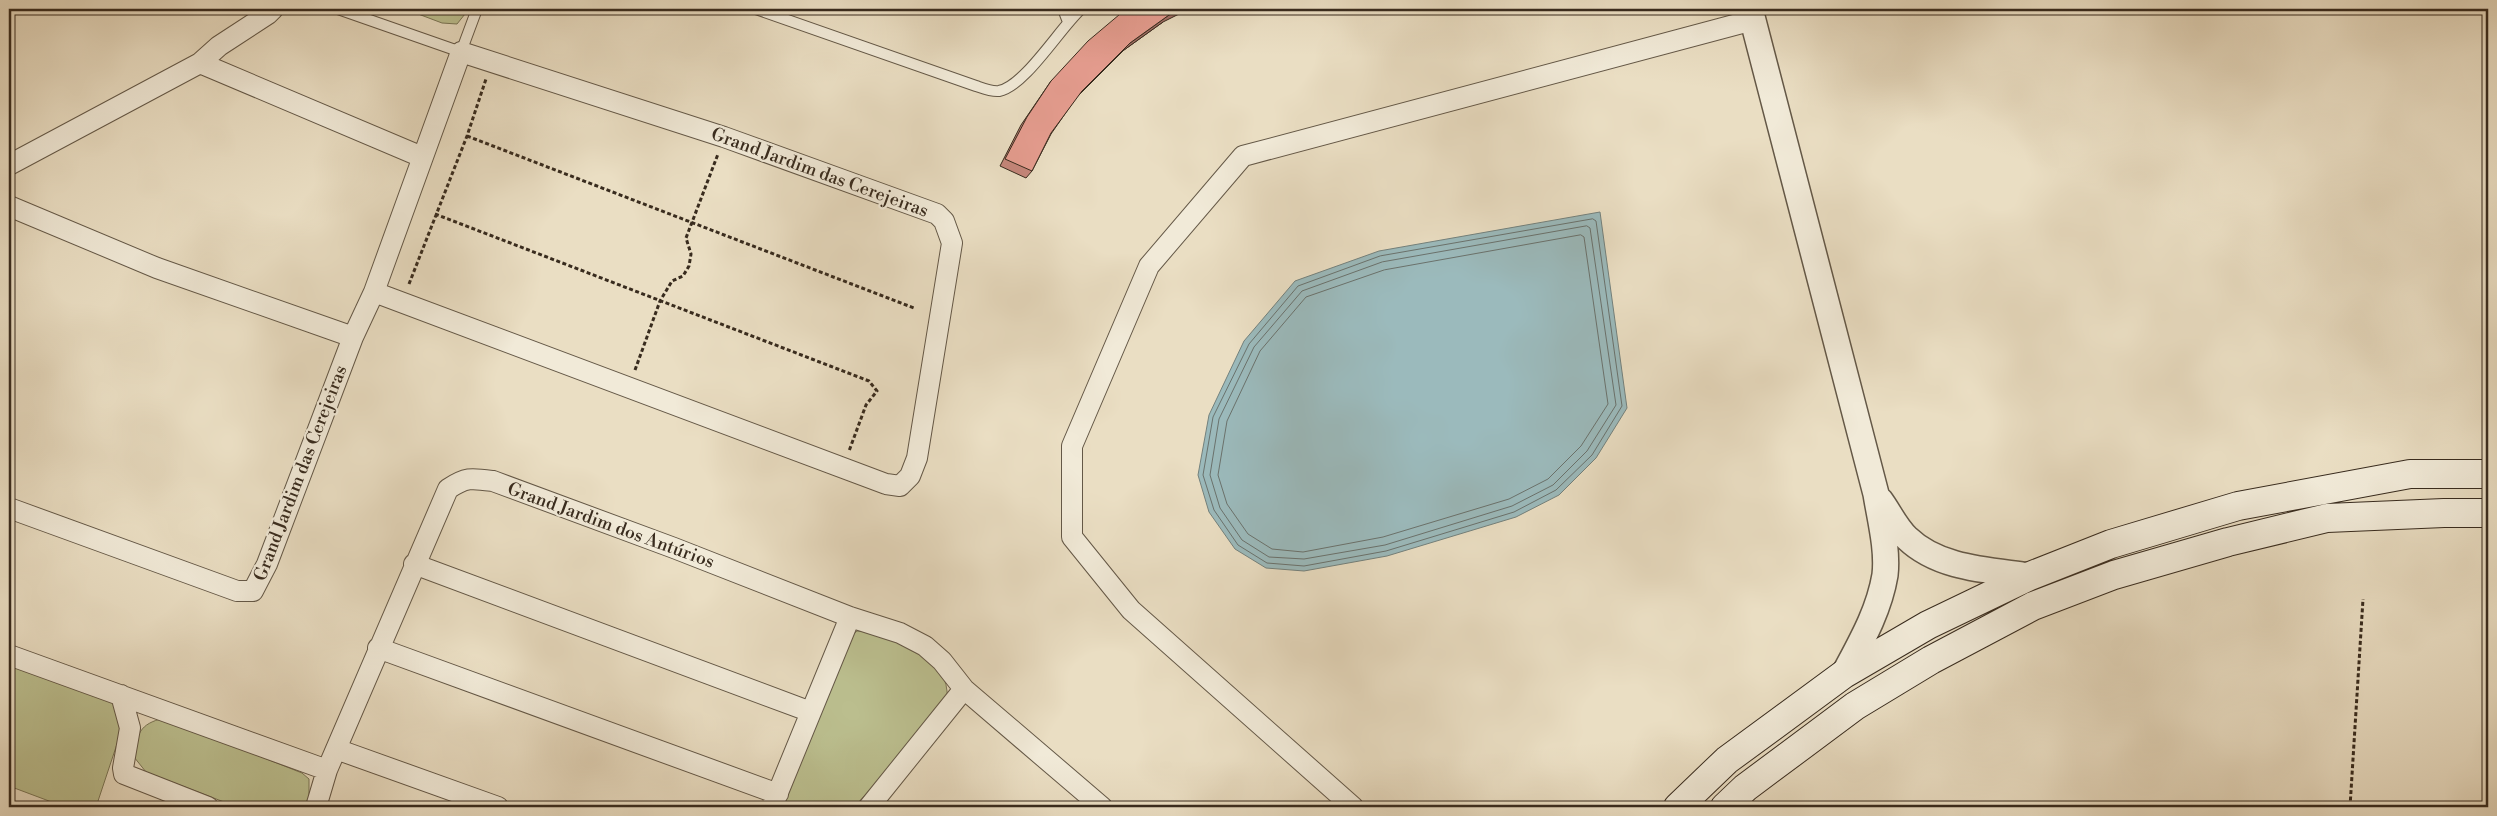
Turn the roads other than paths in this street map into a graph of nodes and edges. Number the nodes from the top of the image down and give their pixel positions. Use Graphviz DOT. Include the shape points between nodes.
graph roads {
  1 [pos="272,9"];
  2 [pos="338,9"];
  3 [pos="477,9"];
  4 [pos="756,9"];
  5 [pos="1063,9"];
  6 [pos="1081,9"];
  7 [pos="1751,14"];
  8 [pos="1068,22"];
  9 [pos="461,52"];
  10 [pos="200,63"];
  11 [pos="422,157"];
  12 [pos="9,165"];
  13 [pos="9,206"];
  14 [pos="374,292"];
  15 [pos="353,337"];
  16 [pos="2488,474"];
  17 [pos="1876,494"];
  18 [pos="9,508"];
  19 [pos="2488,513"];
  20 [pos="414,564"];
  21 [pos="2030,576"];
  22 [pos="850,617"];
  23 [pos="378,648"];
  24 [pos="9,655"];
  25 [pos="1844,674"];
  26 [pos="964,689"];
  27 [pos="121,696"];
  28 [pos="811,712"];
  29 [pos="336,748"];
  30 [pos="327,770"];
  31 [pos="775,800"];
  32 [pos="208,807"];
  33 [pos="316,807"];
  34 [pos="498,807"];
  35 [pos="869,807"];
  36 [pos="1102,807"];
  37 [pos="1353,807"];
  38 [pos="1678,807"];
  39 [pos="1725,807"];
  1 -- 10 [label="street"];
  2 -- 9 [label="lane"];
  3 -- 9 [label="lane"];
  4 -- 8 [label="lane" via="998,92 1013,86 1026,74"];
  5 -- 8 [label="lane"];
  6 -- 8 [label="lane"];
  7 -- 17 [label="street"];
  7 -- 37 [label="street" via="1243,156 1149,266 1072,446 1072,536 1131,610"];
  9 -- 11 [label="street, Grand Jardim das Cerejeiras"];
  9 -- 14 [label="street, Grand Jardim das Cerejeiras" via="724,138 937,214 944,221 952,243 917,458 910,476 900,486 886,484"];
  10 -- 11 [label="street"];
  10 -- 12 [label="street"];
  11 -- 14 [label="street, Grand Jardim das Cerejeiras"];
  13 -- 15 [label="street" via="157,268"];
  14 -- 15 [label="street, Grand Jardim das Cerejeiras"];
  15 -- 18 [label="street, Grand Jardim das Cerejeiras" via="268,564 253,592 237,591"];
  16 -- 21 [label="main road" via="2410,474 2238,506 2111,544"];
  17 -- 21 [label="street" via="1906,538 1931,554 1982,570"];
  17 -- 25 [label="street" via="1885,574 1874,616"];
  19 -- 39 [label="main road" via="2327,518 2228,542 2105,578 2033,606 1914,670 1855,706 1745,788"];
  20 -- 22 [label="street, Grand Jardim dos Antúrios" via="448,489 463,479 476,478 492,481 674,548"];
  20 -- 23 [label="street, Grand Jardim dos Antúrios"];
  20 -- 28 [label="street"];
  21 -- 25 [label="main road" via="1928,625"];
  22 -- 26 [label="street, Grand Jardim dos Antúrios" via="900,633 925,646 942,661"];
  22 -- 28 [label="street"];
  23 -- 29 [label="street, Grand Jardim dos Antúrios"];
  23 -- 31 [label="street"];
  24 -- 27 [label="street"];
  25 -- 38 [label="main road" via="1727,760"];
  26 -- 35 [label="street"];
  26 -- 36 [label="street, Grand Jardim dos Antúrios"];
  27 -- 30 [label="street"];
  27 -- 32 [label="street" via="130,728 124,774"];
  28 -- 31 [label="street"];
  29 -- 30 [label="street, Grand Jardim dos Antúrios"];
  29 -- 34 [label="street"];
  30 -- 33 [label="street, Grand Jardim dos Antúrios"];
}
